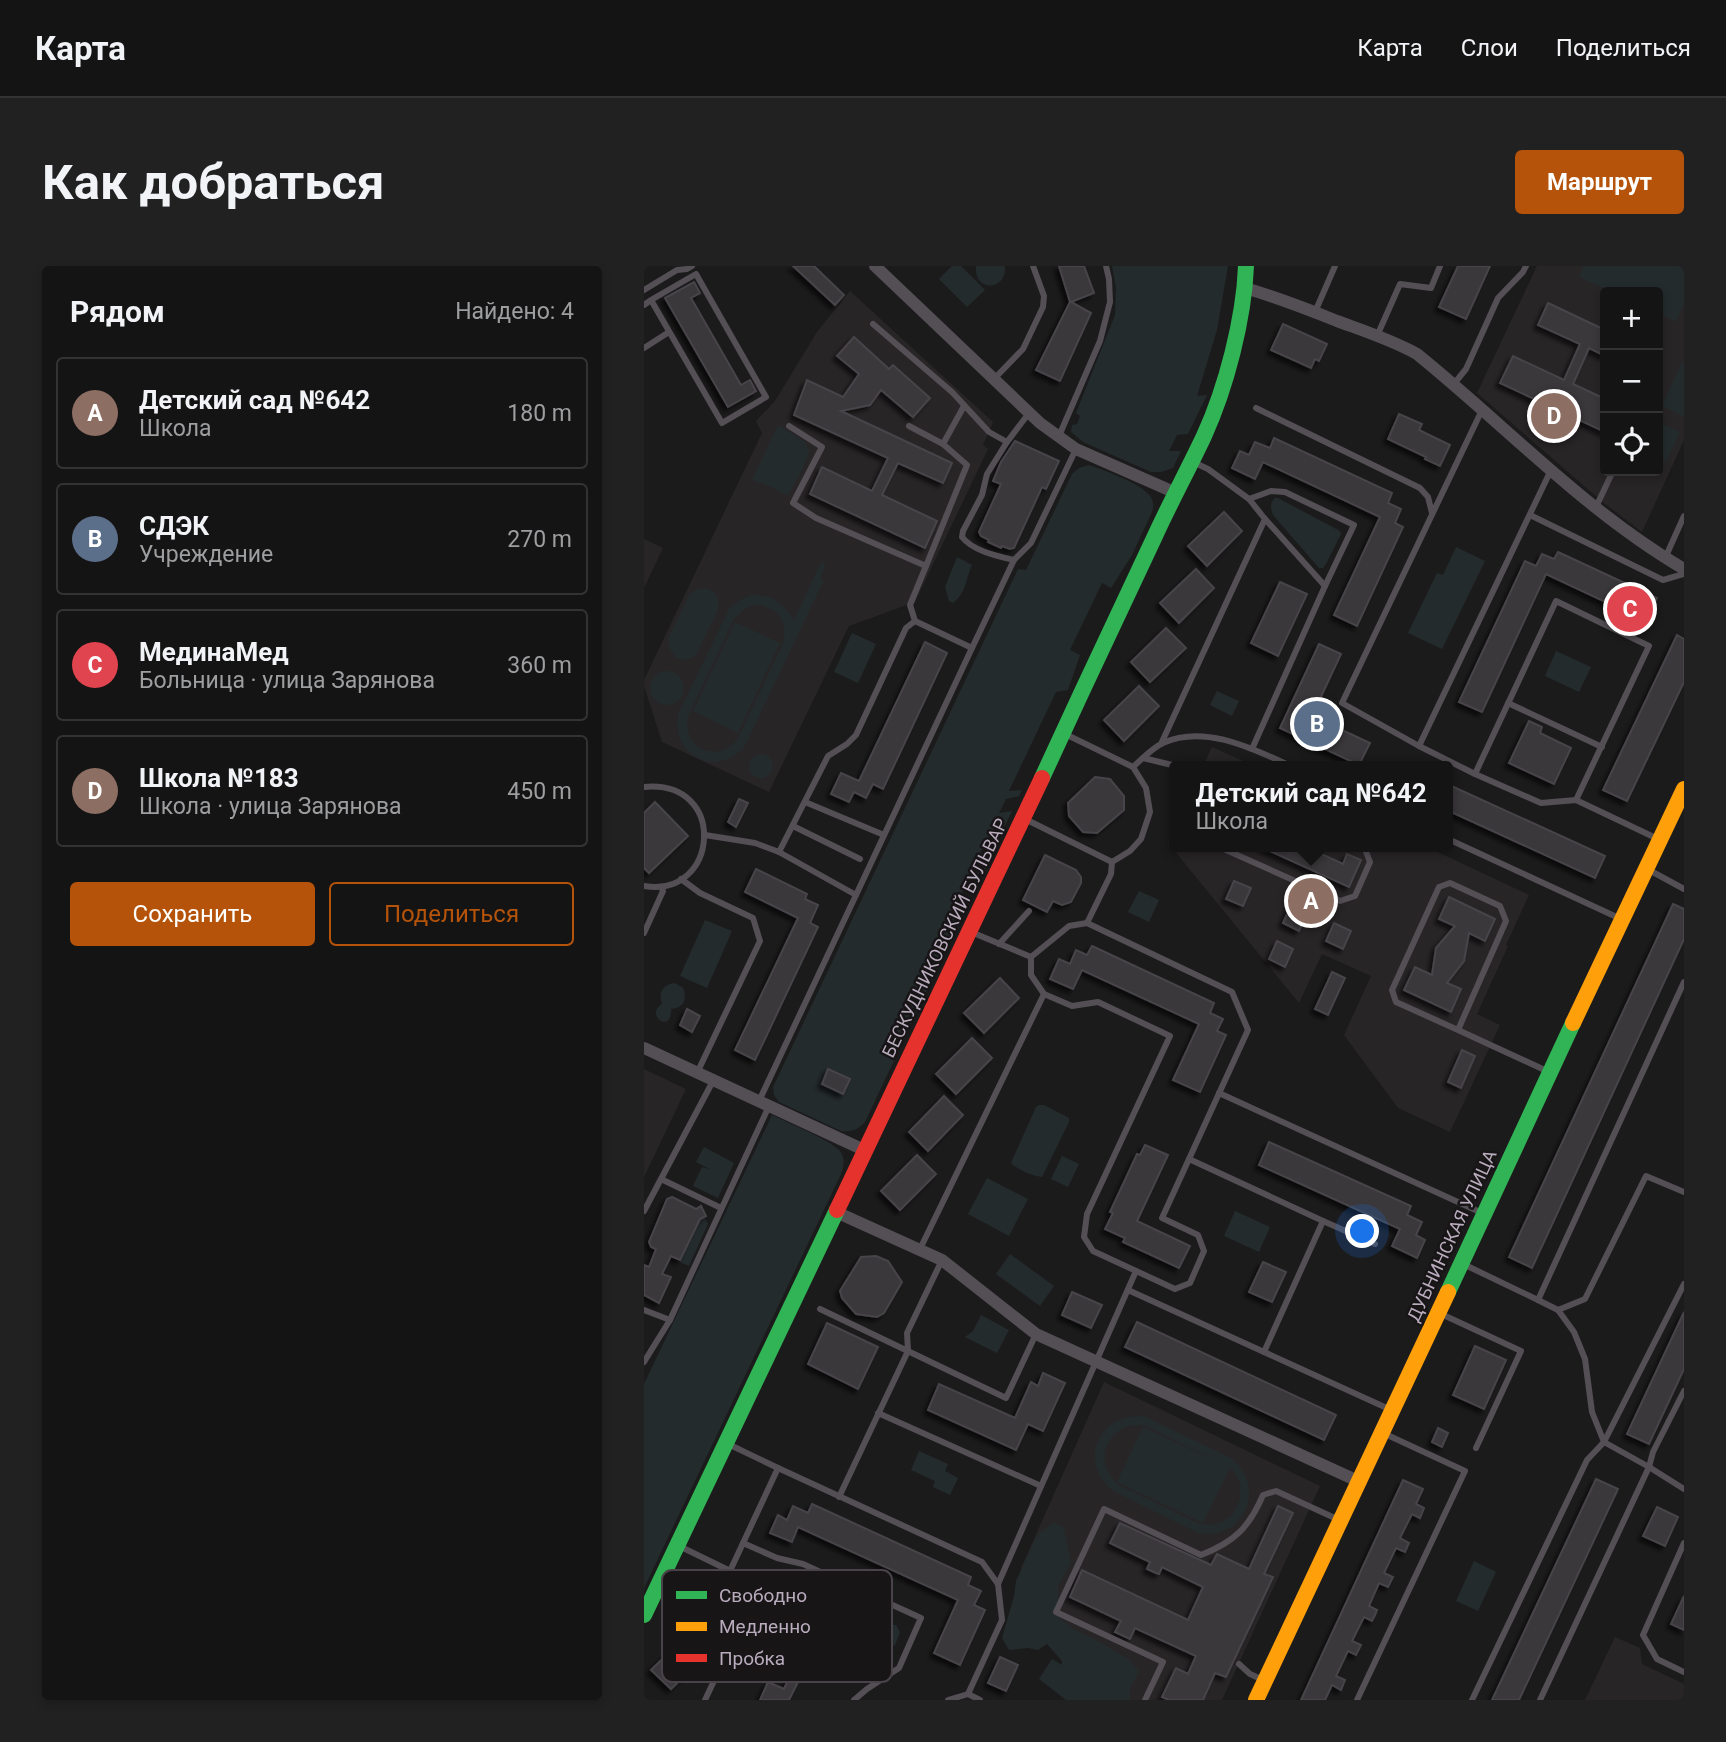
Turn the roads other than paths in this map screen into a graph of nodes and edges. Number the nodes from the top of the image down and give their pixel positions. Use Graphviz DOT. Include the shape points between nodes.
graph roads {
  1 [pos="692,266"];
  2 [pos="875,266"];
  3 [pos="1033,266"];
  4 [pos="1106,266"];
  5 [pos="1245,266"];
  6 [pos="1335,266"];
  7 [pos="1440,266"];
  8 [pos="1526,266"];
  9 [pos="676,268"];
  10 [pos="1245,288"];
  11 [pos="644,290"];
  12 [pos="651,300"];
  13 [pos="644,306"];
  14 [pos="1315,313"];
  15 [pos="873,324"];
  16 [pos="669,332"];
  17 [pos="1377,336"];
  18 [pos="644,348"];
  19 [pos="993,380"];
  20 [pos="1453,384"];
  21 [pos="964,406"];
  22 [pos="1256,408"];
  23 [pos="1482,410"];
  24 [pos="1029,413"];
  25 [pos="789,426"];
  26 [pos="909,426"];
  27 [pos="1058,437"];
  28 [pos="1007,442"];
  29 [pos="943,444"];
  30 [pos="1076,449"];
  31 [pos="1192,461"];
  32 [pos="1551,470"];
  33 [pos="1611,476"];
  34 [pos="1176,494"];
  35 [pos="1249,499"];
  36 [pos="1595,508"];
  37 [pos="1432,515"];
  38 [pos="1530,515"];
  39 [pos="1684,516"];
  40 [pos="1265,519"];
  41 [pos="1665,558"];
  42 [pos="1014,560"];
  43 [pos="926,566"];
  44 [pos="1684,572"];
  45 [pos="1325,586"];
  46 [pos="915,621"];
  47 [pos="972,648"];
  48 [pos="1508,703"];
  49 [pos="1063,733"];
  50 [pos="1161,744"];
  51 [pos="1419,746"];
  52 [pos="1602,747"];
  53 [pos="1252,749"];
  54 [pos="1143,758"];
  55 [pos="1280,761"];
  56 [pos="1449,761"];
  57 [pos="1453,763"];
  58 [pos="1169,764"];
  59 [pos="1133,766"];
  60 [pos="1475,774"];
  61 [pos="644,788"];
  62 [pos="1684,789"];
  63 [pos="1576,800"];
  64 [pos="805,802"];
  65 [pos="1023,818"];
  66 [pos="793,826"];
  67 [pos="705,835"];
  68 [pos="884,835"];
  69 [pos="1660,840"];
  70 [pos="1453,842"];
  71 [pos="779,852"];
  72 [pos="1230,852"];
  73 [pos="1366,852"];
  74 [pos="860,859"];
  75 [pos="1112,862"];
  76 [pos="1647,869"];
  77 [pos="681,879"];
  78 [pos="644,886"];
  79 [pos="661,887"];
  80 [pos="1684,889"];
  81 [pos="856,895"];
  82 [pos="1029,911"];
  83 [pos="1623,919"];
  84 [pos="1087,923"];
  85 [pos="969,932"];
  86 [pos="644,933"];
  87 [pos="999,944"];
  88 [pos="1031,957"];
  89 [pos="1684,982"];
  90 [pos="1044,994"];
  91 [pos="1458,1030"];
  92 [pos="644,1048"];
  93 [pos="1549,1072"];
  94 [pos="697,1073"];
  95 [pos="713,1081"];
  96 [pos="1219,1093"];
  97 [pos="764,1104"];
  98 [pos="864,1150"];
  99 [pos="1189,1159"];
  100 [pos="661,1180"];
  101 [pos="1684,1192"];
  102 [pos="721,1208"];
  103 [pos="644,1211"];
  104 [pos="836,1212"];
  105 [pos="1484,1214"];
  106 [pos="1322,1221"];
  107 [pos="1375,1244"];
  108 [pos="920,1249"];
  109 [pos="942,1260"];
  110 [pos="1461,1264"];
  111 [pos="1136,1271"];
  112 [pos="1684,1284"];
  113 [pos="1128,1290"];
  114 [pos="1538,1300"];
  115 [pos="820,1309"];
  116 [pos="644,1310"];
  117 [pos="1558,1310"];
  118 [pos="1437,1312"];
  119 [pos="670,1320"];
  120 [pos="1036,1334"];
  121 [pos="908,1351"];
  122 [pos="1264,1352"];
  123 [pos="645,1357"];
  124 [pos="1096,1360"];
  125 [pos="1684,1391"];
  126 [pos="1392,1410"];
  127 [pos="878,1413"];
  128 [pos="1381,1432"];
  129 [pos="1604,1441"];
  130 [pos="726,1443"];
  131 [pos="1476,1448"];
  132 [pos="1649,1467"];
  133 [pos="778,1468"];
  134 [pos="1358,1481"];
  135 [pos="1041,1486"];
  136 [pos="1684,1489"];
  137 [pos="839,1497"];
  138 [pos="1340,1520"];
  139 [pos="743,1543"];
  140 [pos="1684,1543"];
  141 [pos="678,1545"];
  142 [pos="666,1570"];
  143 [pos="728,1570"];
  144 [pos="730,1570"];
  145 [pos="816,1570"];
  146 [pos="662,1578"];
  147 [pos="998,1584"];
  148 [pos="892,1605"];
  149 [pos="644,1615"];
  150 [pos="1239,1664"];
  151 [pos="1684,1672"];
  152 [pos="892,1673"];
  153 [pos="1265,1681"];
  154 [pos="713,1682"];
  155 [pos="878,1682"];
  156 [pos="968,1694"];
  157 [pos="705,1700"];
  158 [pos="854,1700"];
  159 [pos="948,1700"];
  160 [pos="980,1700"];
  161 [pos="1145,1700"];
  162 [pos="1256,1700"];
  163 [pos="1357,1700"];
  164 [pos="1472,1700"];
  165 [pos="1540,1700"];
  1 -- 9 [label="lane"];
  2 -- 19 [label="street"];
  3 -- 19 [label="lane" via="1044,296 1043,307 1023,349"];
  4 -- 27 [label="lane" via="1110,302 1100,341"];
  5 -- 10 [label="street, БЕСКУДНИКОВСКИЙ БУЛЬВАР"];
  6 -- 14 [label="lane"];
  7 -- 17 [label="lane" via="1431,288 1400,284"];
  8 -- 20 [label="lane" via="1498,298 1466,369"];
  9 -- 11 [label="lane"];
  10 -- 14 [label="street"];
  10 -- 31 [label="street, БЕСКУДНИКОВСКИЙ БУЛЬВАР" via="1218,401"];
  12 -- 13 [label="lane"];
  12 -- 16 [label="lane"];
  12 -- 16 [label="lane" via="696,274 766,397 722,423"];
  14 -- 17 [label="street"];
  15 -- 21 [label="lane"];
  16 -- 18 [label="lane"];
  17 -- 20 [label="street" via="1417,354"];
  19 -- 24 [label="street"];
  20 -- 23 [label="street"];
  21 -- 28 [label="lane" via="989,432"];
  21 -- 29 [label="lane"];
  22 -- 37 [label="lane" via="1420,488 1428,497"];
  23 -- 32 [label="street"];
  23 -- 37 [label="lane"];
  24 -- 27 [label="street"];
  24 -- 28 [label="lane"];
  25 -- 43 [label="lane" via="822,447 793,503"];
  26 -- 29 [label="lane"];
  27 -- 30 [label="street"];
  28 -- 42 [label="lane" via="987,474 962,537 992,555"];
  29 -- 43 [label="lane" via="967,465"];
  30 -- 34 [label="street"];
  30 -- 42 [label="lane" via="1031,543"];
  31 -- 34 [label="street, БЕСКУДНИКОВСКИЙ БУЛЬВАР"];
  31 -- 35 [label="lane"];
  32 -- 36 [label="street"];
  32 -- 38 [label="lane"];
  33 -- 36 [label="lane"];
  34 -- 49 [label="street, БЕСКУДНИКОВСКИЙ БУЛЬВАР"];
  35 -- 40 [label="lane"];
  35 -- 45 [label="lane" via="1270,491 1285,492 1354,525"];
  36 -- 41 [label="street"];
  37 -- 51 [label="lane" via="1342,703"];
  38 -- 44 [label="lane" via="1663,580"];
  38 -- 51 [label="lane"];
  39 -- 41 [label="lane"];
  40 -- 45 [label="lane"];
  40 -- 50 [label="lane"];
  41 -- 44 [label="street"];
  42 -- 47 [label="lane"];
  43 -- 46 [label="lane" via="910,605"];
  45 -- 53 [label="lane"];
  46 -- 47 [label="lane"];
  46 -- 64 [label="lane" via="906,628 856,735 828,756"];
  47 -- 68 [label="lane"];
  48 -- 52 [label="lane"];
  48 -- 52 [label="lane" via="1556,601 1649,646"];
  48 -- 60 [label="lane"];
  49 -- 59 [label="lane"];
  49 -- 65 [label="street, БЕСКУДНИКОВСКИЙ БУЛЬВАР"];
  50 -- 53 [label="lane" via="1211,736"];
  50 -- 54 [label="lane"];
  51 -- 56 [label="lane"];
  52 -- 63 [label="lane"];
  53 -- 55 [label="lane"];
  54 -- 58 [label="lane"];
  54 -- 59 [label="lane"];
  57 -- 60 [label="lane"];
  59 -- 75 [label="lane" via="1146,788 1150,812 1140,839"];
  60 -- 63 [label="lane" via="1541,803"];
  61 -- 67 [label="lane" via="657,786 683,795 701,817"];
  62 -- 69 [label="street, ДУБНИНСКАЯ УЛИЦА"];
  63 -- 69 [label="lane"];
  64 -- 66 [label="lane"];
  64 -- 68 [label="lane"];
  65 -- 75 [label="lane"];
  65 -- 85 [label="street, БЕСКУДНИКОВСКИЙ БУЛЬВАР"];
  66 -- 71 [label="lane"];
  66 -- 74 [label="lane"];
  67 -- 71 [label="lane"];
  67 -- 77 [label="lane" via="701,855"];
  68 -- 81 [label="lane"];
  69 -- 76 [label="street, ДУБНИНСКАЯ УЛИЦА"];
  70 -- 83 [label="lane"];
  71 -- 81 [label="lane"];
  72 -- 73 [label="lane" via="1340,901 1355,896 1370,862"];
  75 -- 84 [label="lane"];
  76 -- 80 [label="lane"];
  76 -- 83 [label="street, ДУБНИНСКАЯ УЛИЦА"];
  77 -- 79 [label="lane"];
  77 -- 94 [label="lane" via="753,918 760,941"];
  78 -- 79 [label="lane"];
  79 -- 86 [label="lane"];
  81 -- 97 [label="lane"];
  82 -- 87 [label="lane"];
  83 -- 93 [label="street, ДУБНИНСКАЯ УЛИЦА"];
  84 -- 88 [label="lane" via="1069,926"];
  84 -- 96 [label="lane" via="1232,992 1248,1030"];
  85 -- 87 [label="lane"];
  85 -- 98 [label="street, БЕСКУДНИКОВСКИЙ БУЛЬВАР"];
  87 -- 88 [label="lane"];
  88 -- 90 [label="lane" via="1031,975"];
  89 -- 114 [label="lane"];
  90 -- 108 [label="lane"];
  90 -- 111 [label="lane" via="1072,1006 1098,1002 1170,1036 1087,1213 1084,1237 1093,1251"];
  91 -- 91 [label="lane" via="1506,920 1500,906 1451,883 1439,887 1392,990 1396,1002"];
  91 -- 93 [label="lane"];
  92 -- 94 [label="street"];
  93 -- 105 [label="street, ДУБНИНСКАЯ УЛИЦА"];
  94 -- 95 [label="street"];
  95 -- 97 [label="street"];
  95 -- 100 [label="lane"];
  96 -- 99 [label="lane"];
  96 -- 105 [label="lane"];
  97 -- 98 [label="street"];
  97 -- 102 [label="lane"];
  98 -- 104 [label="street, БЕСКУДНИКОВСКИЙ БУЛЬВАР"];
  99 -- 106 [label="lane"];
  99 -- 111 [label="lane" via="1162,1218 1198,1235 1204,1251 1190,1283 1175,1289"];
  100 -- 102 [label="lane"];
  100 -- 103 [label="lane"];
  101 -- 117 [label="lane" via="1646,1176 1585,1298"];
  102 -- 119 [label="lane"];
  104 -- 108 [label="street"];
  104 -- 130 [label="street, БЕСКУДНИКОВСКИЙ БУЛЬВАР"];
  105 -- 110 [label="street, ДУБНИНСКАЯ УЛИЦА"];
  106 -- 107 [label="lane"];
  106 -- 122 [label="lane"];
  108 -- 109 [label="street"];
  109 -- 120 [label="street"];
  109 -- 121 [label="lane" via="907,1333"];
  110 -- 114 [label="lane"];
  110 -- 118 [label="street, ДУБНИНСКАЯ УЛИЦА"];
  111 -- 113 [label="lane"];
  112 -- 129 [label="lane"];
  113 -- 122 [label="lane"];
  113 -- 124 [label="lane"];
  114 -- 117 [label="lane"];
  115 -- 121 [label="lane"];
  116 -- 119 [label="lane"];
  117 -- 129 [label="lane" via="1585,1359 1592,1412"];
  118 -- 126 [label="street, ДУБНИНСКАЯ УЛИЦА"];
  118 -- 131 [label="lane" via="1521,1351"];
  119 -- 123 [label="lane"];
  120 -- 121 [label="lane" via="1006,1398"];
  120 -- 124 [label="street"];
  121 -- 127 [label="lane"];
  122 -- 126 [label="lane"];
  124 -- 134 [label="street"];
  124 -- 135 [label="lane"];
  125 -- 132 [label="lane"];
  126 -- 128 [label="street, ДУБНИНСКАЯ УЛИЦА"];
  127 -- 135 [label="lane"];
  127 -- 137 [label="lane"];
  128 -- 134 [label="street, ДУБНИНСКАЯ УЛИЦА"];
  128 -- 163 [label="lane" via="1465,1471"];
  129 -- 132 [label="lane"];
  129 -- 164 [label="lane" via="1587,1460"];
  130 -- 133 [label="lane"];
  130 -- 141 [label="street, БЕСКУДНИКОВСКИЙ БУЛЬВАР"];
  132 -- 136 [label="lane"];
  132 -- 165 [label="lane"];
  133 -- 137 [label="lane"];
  133 -- 139 [label="lane"];
  134 -- 138 [label="street, ДУБНИНСКАЯ УЛИЦА"];
  135 -- 147 [label="lane"];
  137 -- 147 [label="lane" via="982,1562"];
  138 -- 153 [label="street, ДУБНИНСКАЯ УЛИЦА"];
  138 -- 161 [label="lane" via="1276,1491 1264,1495 1242,1532 1201,1555 1104,1509 1056,1612 1163,1662"];
  139 -- 144 [label="lane"];
  139 -- 145 [label="lane"];
  140 -- 151 [label="lane" via="1643,1635 1657,1659"];
  141 -- 142 [label="street, БЕСКУДНИКОВСКИЙ БУЛЬВАР"];
  141 -- 143 [label="lane"];
  146 -- 149 [label="street, БЕСКУДНИКОВСКИЙ БУЛЬВАР"];
  147 -- 156 [label="lane" via="1002,1620"];
  148 -- 152 [label="lane" via="921,1618 899,1668"];
  150 -- 153 [label="lane"];
  153 -- 162 [label="street, ДУБНИНСКАЯ УЛИЦА"];
  154 -- 157 [label="lane"];
  155 -- 158 [label="lane"];
  156 -- 159 [label="lane"];
  156 -- 160 [label="lane"];
}
